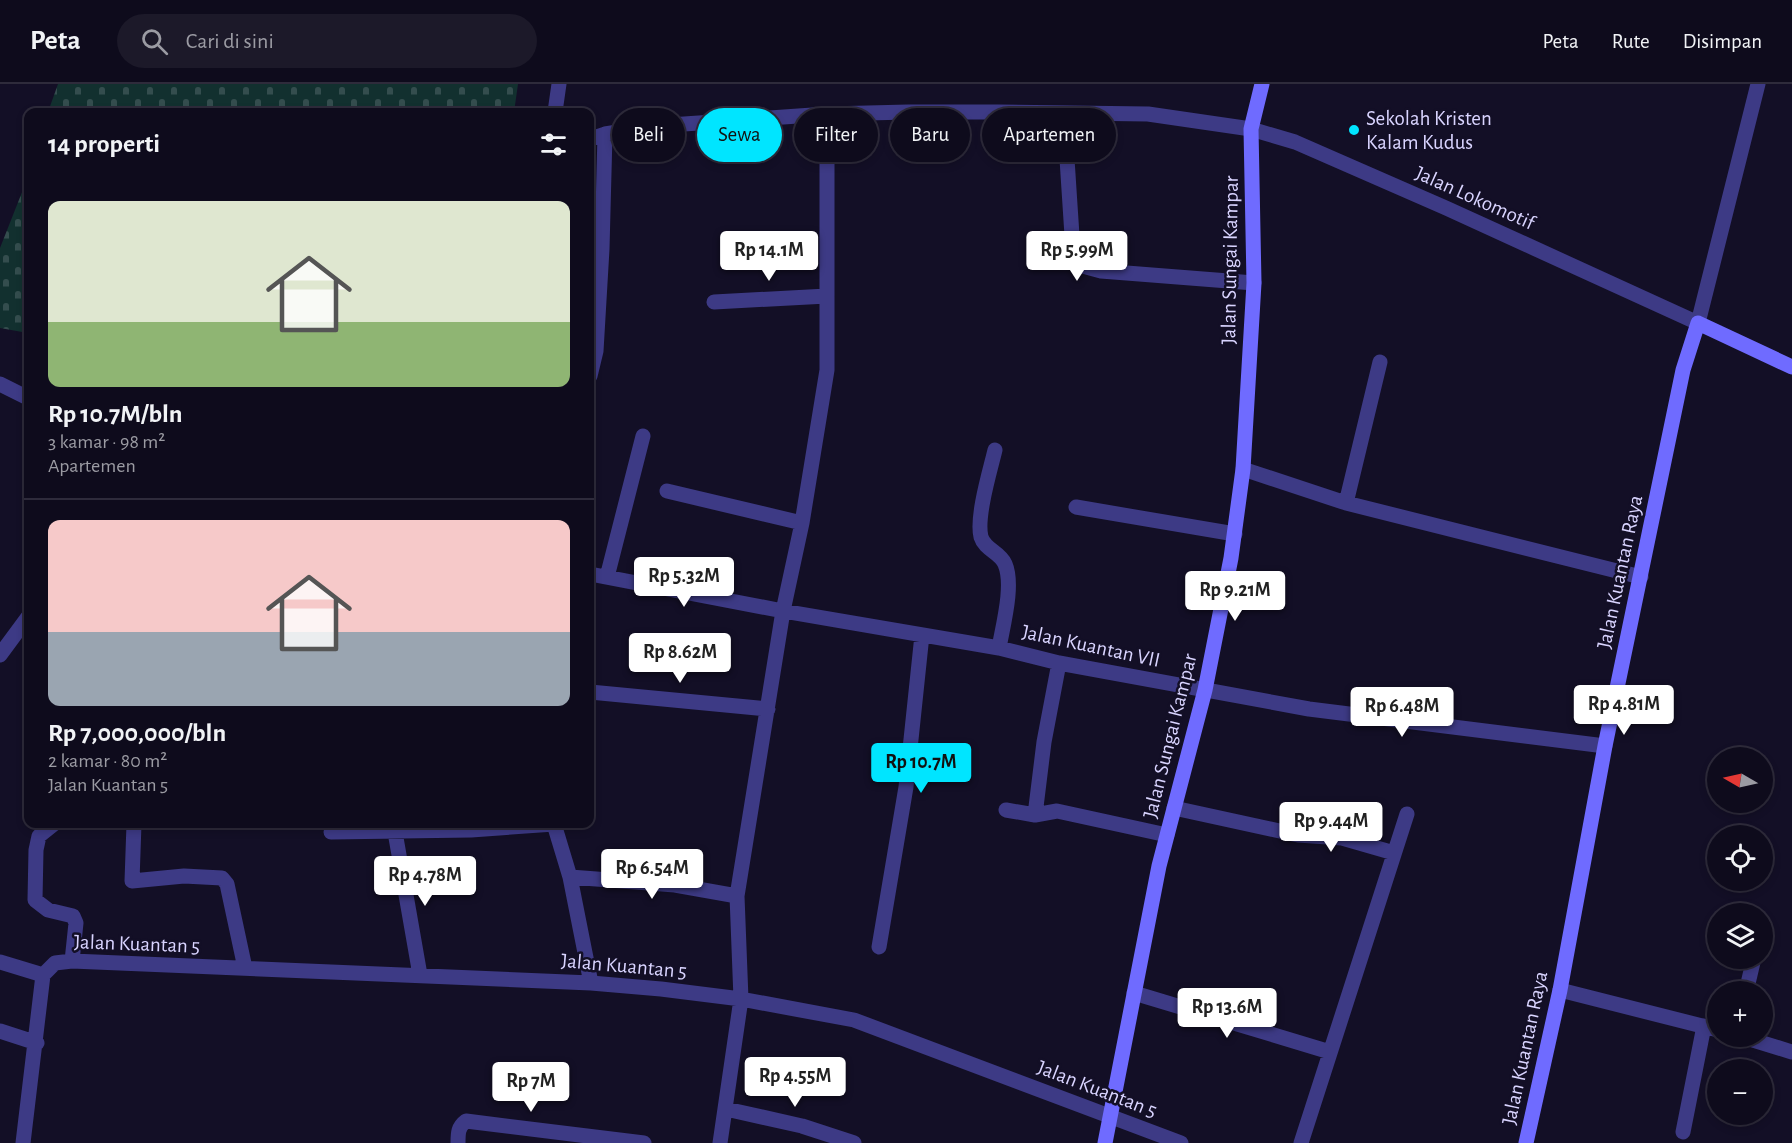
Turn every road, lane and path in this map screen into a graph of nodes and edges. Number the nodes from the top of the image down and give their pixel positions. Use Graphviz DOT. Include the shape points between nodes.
graph roads {
  1 [pos="559,84"];
  2 [pos="1262,84"];
  3 [pos="1758,84"];
  4 [pos="556,108"];
  5 [pos="982,112"];
  6 [pos="878,113"];
  7 [pos="1116,114"];
  8 [pos="794,116"];
  9 [pos="1251,129"];
  10 [pos="605,134"];
  11 [pos="594,138"];
  12 [pos="827,162"];
  13 [pos="1067,162"];
  14 [pos="1254,283"];
  15 [pos="827,296"];
  16 [pos="714,302"];
  17 [pos="1698,323"];
  18 [pos="594,359"];
  19 [pos="1380,362"];
  20 [pos="1792,367"];
  21 [pos="0,384"];
  22 [pos="24,396"];
  23 [pos="643,436"];
  24 [pos="995,450"];
  25 [pos="1243,469"];
  26 [pos="667,491"];
  27 [pos="1346,503"];
  28 [pos="1076,507"];
  29 [pos="802,523"];
  30 [pos="1235,534"];
  31 [pos="594,575"];
  32 [pos="607,577"];
  33 [pos="1641,577"];
  34 [pos="783,611"];
  35 [pos="24,622"];
  36 [pos="922,635"];
  37 [pos="999,648"];
  38 [pos="0,655"];
  39 [pos="1059,663"];
  40 [pos="1205,690"];
  41 [pos="594,692"];
  42 [pos="768,709"];
  43 [pos="1605,746"];
  44 [pos="1174,808"];
  45 [pos="1006,810"];
  46 [pos="1407,814"];
  47 [pos="1035,815"];
  48 [pos="49,828"];
  49 [pos="134,828"];
  50 [pos="499,828"];
  51 [pos="555,828"];
  52 [pos="331,832"];
  53 [pos="395,832"];
  54 [pos="1167,835"];
  55 [pos="1394,853"];
  56 [pos="570,877"];
  57 [pos="737,896"];
  58 [pos="879,947"];
  59 [pos="0,962"];
  60 [pos="72,962"];
  61 [pos="245,968"];
  62 [pos="43,975"];
  63 [pos="420,975"];
  64 [pos="591,983"];
  65 [pos="1560,990"];
  66 [pos="1134,993"];
  67 [pos="741,999"];
  68 [pos="1707,1027"];
  69 [pos="0,1031"];
  70 [pos="37,1043"];
  71 [pos="1707,1043"];
  72 [pos="1773,1046"];
  73 [pos="1330,1052"];
  74 [pos="1792,1052"];
  75 [pos="726,1109"];
  76 [pos="1110,1116"];
  77 [pos="1683,1132"];
  78 [pos="821,1138"];
  79 [pos="23,1143"];
  80 [pos="458,1143"];
  81 [pos="644,1143"];
  82 [pos="720,1143"];
  83 [pos="854,1143"];
  84 [pos="1105,1143"];
  85 [pos="1181,1143"];
  86 [pos="1301,1143"];
  87 [pos="1526,1143"];
  1 -- 4 [label="street"];
  2 -- 9 [label="street, Jalan Sungai Kampar"];
  3 -- 17 [label="street, Jalan Kuantan Raya"];
  5 -- 6 [label="street, Jalan Lokomotif"];
  7 -- 9 [label="street, Jalan Lokomotif" via="1148,114"];
  8 -- 10 [label="street, Jalan Lokomotif" via="654,126"];
  9 -- 14 [label="street, Jalan Sungai Kampar"];
  9 -- 17 [label="street, Jalan Lokomotif" via="1295,142"];
  10 -- 11 [label="street, Jalan Lokomotif"];
  10 -- 18 [label="street"];
  12 -- 15 [label="street"];
  13 -- 14 [label="street" via="1073,251 1079,265 1101,271"];
  14 -- 25 [label="street, Jalan Sungai Kampar"];
  15 -- 16 [label="street"];
  15 -- 29 [label="street" via="827,370"];
  17 -- 20 [label="street, Jalan Lokomotif"];
  17 -- 33 [label="street, Jalan Kuantan Raya" via="1683,370"];
  19 -- 27 [label="street"];
  21 -- 22 [label="street"];
  23 -- 32 [label="street"];
  24 -- 37 [label="street" via="981,516 981,535 985,546 1006,566 1007,600"];
  25 -- 27 [label="street"];
  25 -- 30 [label="street, Jalan Sungai Kampar"];
  26 -- 29 [label="street"];
  27 -- 33 [label="street"];
  28 -- 30 [label="street"];
  29 -- 34 [label="street"];
  30 -- 40 [label="street, Jalan Sungai Kampar"];
  31 -- 32 [label="street, Jalan Kuantan VII"];
  32 -- 34 [label="street, Jalan Kuantan VII"];
  33 -- 43 [label="street, Jalan Kuantan Raya"];
  34 -- 36 [label="street, Jalan Kuantan VII"];
  34 -- 42 [label="street"];
  35 -- 38 [label="street"];
  36 -- 37 [label="street, Jalan Kuantan VII"];
  36 -- 58 [label="street" via="906,787"];
  37 -- 39 [label="street, Jalan Kuantan VII"];
  39 -- 40 [label="street, Jalan Kuantan VII"];
  39 -- 47 [label="street"];
  40 -- 43 [label="street, Jalan Kuantan VII" via="1320,710"];
  40 -- 44 [label="street, Jalan Sungai Kampar"];
  41 -- 42 [label="street"];
  42 -- 57 [label="street"];
  43 -- 65 [label="street, Jalan Kuantan Raya"];
  44 -- 54 [label="street, Jalan Sungai Kampar"];
  44 -- 55 [label="street" via="1298,835 1342,838"];
  45 -- 47 [label="street"];
  46 -- 55 [label="street"];
  47 -- 54 [label="street" via="1057,811"];
  48 -- 60 [label="street" via="39,836 36,850 35,900 48,909 73,916 76,923"];
  49 -- 61 [label="street" via="132,881 184,876 222,878 228,884"];
  50 -- 53 [label="street"];
  51 -- 56 [label="street"];
  52 -- 53 [label="street"];
  53 -- 63 [label="street"];
  54 -- 66 [label="street, Jalan Sungai Kampar"];
  55 -- 73 [label="street"];
  56 -- 57 [label="street" via="675,885"];
  56 -- 64 [label="street"];
  57 -- 67 [label="street"];
  59 -- 62 [label="street"];
  60 -- 61 [label="street, Jalan Kuantan 5"];
  60 -- 62 [label="street, Jalan Kuantan 5" via="55,963"];
  61 -- 63 [label="street, Jalan Kuantan 5"];
  62 -- 70 [label="street"];
  63 -- 64 [label="street, Jalan Kuantan 5"];
  64 -- 67 [label="street, Jalan Kuantan 5"];
  65 -- 68 [label="street"];
  65 -- 87 [label="street, Jalan Kuantan Raya"];
  66 -- 73 [label="street"];
  66 -- 76 [label="street, Jalan Sungai Kampar"];
  67 -- 75 [label="street"];
  67 -- 76 [label="street, Jalan Kuantan 5" via="861,1022"];
  69 -- 70 [label="street"];
  70 -- 79 [label="street"];
  71 -- 77 [label="street"];
  72 -- 74 [label="street"];
  73 -- 86 [label="street"];
  75 -- 78 [label="street" via="802,1126"];
  75 -- 82 [label="street"];
  76 -- 84 [label="street, Jalan Sungai Kampar"];
  76 -- 85 [label="street, Jalan Kuantan 5"];
  78 -- 83 [label="street"];
  80 -- 81 [label="street" via="458,1130 466,1121"];
}
